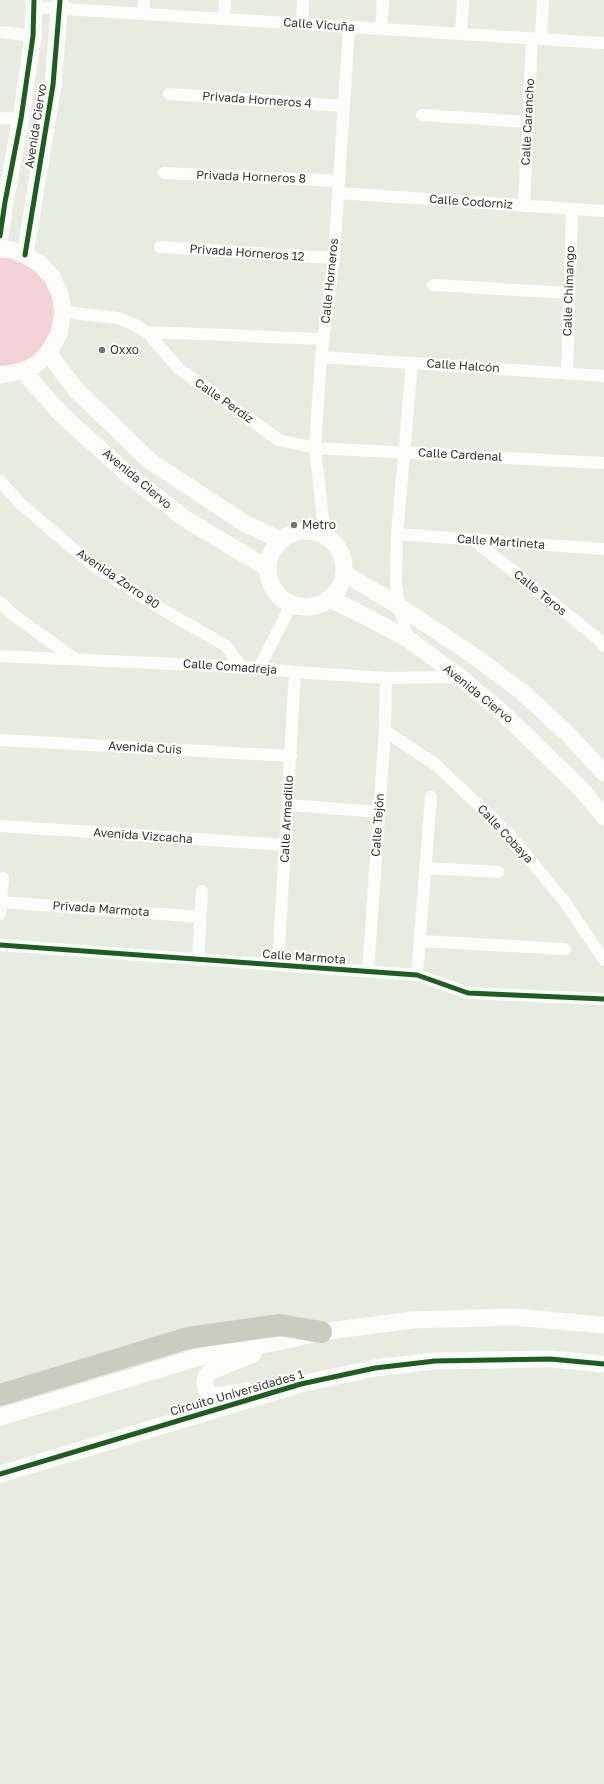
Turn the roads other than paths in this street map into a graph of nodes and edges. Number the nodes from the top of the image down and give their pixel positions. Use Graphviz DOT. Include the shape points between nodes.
graph roads {
  1 [pos="144,0"];
  2 [pos="225,0"];
  3 [pos="303,0"];
  4 [pos="383,0"];
  5 [pos="463,0"];
  6 [pos="543,0"];
  7 [pos="34,3"];
  8 [pos="60,4"];
  9 [pos="143,12"];
  10 [pos="224,18"];
  11 [pos="302,24"];
  12 [pos="349,27"];
  13 [pos="381,29"];
  14 [pos="0,32"];
  15 [pos="461,34"];
  16 [pos="33,36"];
  17 [pos="536,39"];
  18 [pos="604,42"];
  19 [pos="169,94"];
  20 [pos="344,106"];
  21 [pos="422,114"];
  22 [pos="0,118"];
  23 [pos="21,118"];
  24 [pos="528,122"];
  25 [pos="164,173"];
  26 [pos="339,187"];
  27 [pos="2,202"];
  28 [pos="524,206"];
  29 [pos="572,209"];
  30 [pos="604,211"];
  31 [pos="0,236"];
  32 [pos="160,247"];
  33 [pos="0,249"];
  34 [pos="25,255"];
  35 [pos="334,258"];
  36 [pos="433,285"];
  37 [pos="569,293"];
  38 [pos="63,312"];
  39 [pos="147,332"];
  40 [pos="324,339"];
  41 [pos="48,353"];
  42 [pos="321,357"];
  43 [pos="412,363"];
  44 [pos="23,371"];
  45 [pos="567,374"];
  46 [pos="0,375"];
  47 [pos="604,376"];
  48 [pos="315,448"];
  49 [pos="403,451"];
  50 [pos="150,461"];
  51 [pos="604,463"];
  52 [pos="132,478"];
  53 [pos="0,481"];
  54 [pos="397,534"];
  55 [pos="325,536"];
  56 [pos="280,540"];
  57 [pos="475,541"];
  58 [pos="604,549"];
  59 [pos="267,568"];
  60 [pos="344,573"];
  61 [pos="330,599"];
  62 [pos="0,602"];
  63 [pos="291,605"];
  64 [pos="399,606"];
  65 [pos="408,639"];
  66 [pos="601,640"];
  67 [pos="0,656"];
  68 [pos="76,659"];
  69 [pos="242,667"];
  70 [pos="259,668"];
  71 [pos="295,672"];
  72 [pos="460,677"];
  73 [pos="386,678"];
  74 [pos="385,731"];
  75 [pos="0,740"];
  76 [pos="291,756"];
  77 [pos="603,772"];
  78 [pos="583,791"];
  79 [pos="431,796"];
  80 [pos="288,805"];
  81 [pos="379,812"];
  82 [pos="604,817"];
  83 [pos="0,826"];
  84 [pos="286,845"];
  85 [pos="426,868"];
  86 [pos="498,872"];
  87 [pos="3,878"];
  88 [pos="202,891"];
  89 [pos="1,908"];
  90 [pos="200,917"];
  91 [pos="421,941"];
  92 [pos="0,945"];
  93 [pos="565,949"];
  94 [pos="198,960"];
  95 [pos="604,960"];
  96 [pos="278,964"];
  97 [pos="368,971"];
  98 [pos="417,974"];
  99 [pos="604,999"];
  100 [pos="604,1325"];
  101 [pos="322,1332"];
  102 [pos="283,1341"];
  103 [pos="604,1364"];
  104 [pos="301,1384"];
  105 [pos="0,1395"];
  106 [pos="0,1417"];
  107 [pos="0,1474"];
  1 -- 9 [label="street"];
  2 -- 10 [label="street"];
  3 -- 11 [label="street"];
  4 -- 13 [label="street"];
  5 -- 15 [label="street"];
  6 -- 17 [label="street, Calle Carancho"];
  7 -- 8 [label="street, Calle Vicuña"];
  7 -- 16 [label="street, Avenida Ciervo"];
  8 -- 9 [label="street, Calle Vicuña"];
  8 -- 34 [label="street, Avenida Ciervo" via="53,85"];
  9 -- 10 [label="street, Calle Vicuña"];
  10 -- 11 [label="street, Calle Vicuña"];
  11 -- 12 [label="street, Calle Vicuña"];
  12 -- 13 [label="street, Calle Vicuña"];
  12 -- 20 [label="street, Calle Horneros"];
  13 -- 15 [label="street, Calle Vicuña"];
  14 -- 16 [label="street"];
  15 -- 17 [label="street, Calle Vicuña"];
  16 -- 23 [label="street, Avenida Ciervo"];
  17 -- 18 [label="street, Calle Vicuña"];
  17 -- 24 [label="street, Calle Carancho"];
  19 -- 20 [label="street, Privada Horneros 4"];
  20 -- 26 [label="street, Calle Horneros"];
  21 -- 24 [label="street"];
  22 -- 23 [label="street"];
  23 -- 27 [label="street, Avenida Ciervo"];
  24 -- 28 [label="street, Calle Carancho"];
  25 -- 26 [label="street, Privada Horneros 8"];
  26 -- 28 [label="street, Calle Codorniz"];
  26 -- 35 [label="street, Calle Horneros"];
  27 -- 31 [label="street, Avenida Ciervo"];
  28 -- 29 [label="street, Calle Codorniz"];
  29 -- 30 [label="street, Calle Codorniz"];
  29 -- 37 [label="street, Calle Chimango"];
  32 -- 35 [label="street, Privada Horneros 12"];
  33 -- 34 [label="street"];
  34 -- 38 [label="street" via="40,264 52,277 60,294"];
  35 -- 40 [label="street, Calle Horneros"];
  36 -- 37 [label="street"];
  37 -- 45 [label="street, Calle Chimango"];
  38 -- 39 [label="street" via="118,318"];
  38 -- 41 [label="street" via="59,334"];
  39 -- 40 [label="street"];
  39 -- 48 [label="street, Calle Perdiz" via="179,369 279,440"];
  40 -- 42 [label="street, Calle Horneros"];
  41 -- 44 [label="street"];
  41 -- 50 [label="street, Avenida Ciervo" via="76,390"];
  42 -- 43 [label="street, Calle Halcón"];
  42 -- 48 [label="street, Calle Horneros"];
  43 -- 45 [label="street, Calle Halcón"];
  43 -- 49 [label="street"];
  44 -- 46 [label="street"];
  44 -- 52 [label="street, Avenida Ciervo" via="60,414"];
  45 -- 47 [label="street, Calle Halcón"];
  48 -- 49 [label="street, Calle Cardenal"];
  48 -- 55 [label="street, Calle Horneros"];
  49 -- 51 [label="street, Calle Cardenal"];
  49 -- 54 [label="street"];
  50 -- 52 [label="street"];
  50 -- 56 [label="street, Avenida Ciervo" via="244,523"];
  52 -- 59 [label="street, Avenida Ciervo" via="187,520"];
  53 -- 69 [label="street, Avenida Zorro 90" via="21,504 91,564 163,610 225,645"];
  54 -- 57 [label="street, Calle Martineta"];
  54 -- 64 [label="street" via="396,583"];
  55 -- 56 [label="street" via="304,531"];
  55 -- 60 [label="street" via="338,548 343,560"];
  56 -- 59 [label="street" via="271,553"];
  57 -- 58 [label="street, Calle Martineta"];
  57 -- 66 [label="street, Calle Teros"];
  59 -- 63 [label="street" via="274,590"];
  60 -- 61 [label="street" via="339,588"];
  60 -- 64 [label="street"];
  61 -- 63 [label="street" via="318,606"];
  61 -- 65 [label="street, Avenida Ciervo"];
  62 -- 68 [label="street" via="12,614"];
  63 -- 70 [label="street"];
  64 -- 65 [label="street"];
  64 -- 77 [label="street" via="521,691 569,735"];
  65 -- 72 [label="street, Avenida Ciervo"];
  67 -- 68 [label="street, Calle Comadreja"];
  68 -- 69 [label="street, Calle Comadreja"];
  69 -- 70 [label="street, Calle Comadreja"];
  70 -- 71 [label="street, Calle Comadreja"];
  71 -- 73 [label="street, Calle Comadreja"];
  71 -- 76 [label="street, Calle Armadillo"];
  72 -- 73 [label="street, Calle Comadreja"];
  72 -- 78 [label="street, Avenida Ciervo" via="505,715"];
  73 -- 74 [label="street, Calle Tejón"];
  74 -- 81 [label="street, Calle Tejón"];
  74 -- 95 [label="street, Calle Cobaya" via="436,765 508,833 564,901"];
  75 -- 76 [label="street, Avenida Cuis"];
  76 -- 80 [label="street, Calle Armadillo"];
  77 -- 78 [label="street"];
  78 -- 82 [label="street, Avenida Ciervo"];
  79 -- 85 [label="street"];
  80 -- 81 [label="street"];
  80 -- 84 [label="street, Calle Armadillo"];
  81 -- 97 [label="street, Calle Tejón"];
  83 -- 84 [label="street, Avenida Vizcacha"];
  84 -- 96 [label="street, Calle Armadillo"];
  85 -- 86 [label="street"];
  85 -- 91 [label="street"];
  87 -- 89 [label="street"];
  88 -- 90 [label="street"];
  89 -- 90 [label="street, Privada Marmota"];
  90 -- 94 [label="street"];
  91 -- 93 [label="street"];
  91 -- 98 [label="street"];
  92 -- 94 [label="street, Calle Marmota"];
  94 -- 96 [label="street, Calle Marmota"];
  96 -- 97 [label="street, Calle Marmota"];
  97 -- 98 [label="street, Calle Marmota"];
  98 -- 99 [label="street, Calle Marmota" via="468,993"];
  100 -- 101 [label="street" via="514,1317 412,1320"];
  101 -- 102 [label="street"];
  101 -- 105 [label="highway" via="280,1324 188,1338"];
  102 -- 104 [label="street" via="210,1371 206,1376 206,1389 215,1396"];
  102 -- 106 [label="street" via="206,1355"];
  103 -- 104 [label="street, Circuito Universidades 1" via="550,1359 435,1361 375,1368"];
  104 -- 107 [label="street, Circuito Universidades 1"];
}
